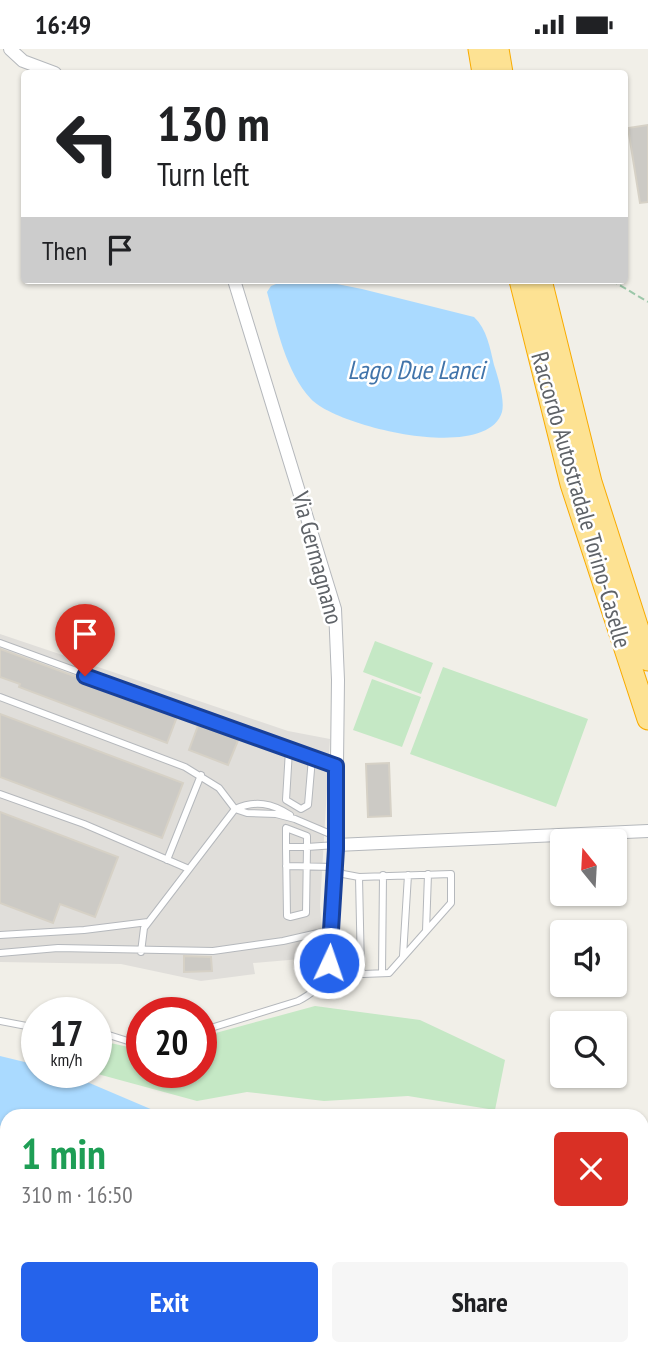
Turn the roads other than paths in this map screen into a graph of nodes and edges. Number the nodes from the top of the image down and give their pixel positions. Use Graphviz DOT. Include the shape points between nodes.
graph roads {
  1 [pos="10,49"];
  2 [pos="479,49"];
  3 [pos="498,49"];
  4 [pos="47,70"];
  5 [pos="482,70"];
  6 [pos="502,70"];
  7 [pos="235,284"];
  8 [pos="532,288"];
  9 [pos="0,642"];
  10 [pos="648,660"];
  11 [pos="0,697"];
  12 [pos="648,719"];
  13 [pos="289,750"];
  14 [pos="312,758"];
  15 [pos="336,766"];
  16 [pos="201,775"];
  17 [pos="0,794"];
  18 [pos="235,809"];
  19 [pos="648,831"];
  20 [pos="336,841"];
  21 [pos="286,847"];
  22 [pos="307,847"];
  23 [pos="167,860"];
  24 [pos="286,866"];
  25 [pos="307,866"];
  26 [pos="335,867"];
  27 [pos="189,869"];
  28 [pos="428,874"];
  29 [pos="383,875"];
  30 [pos="408,875"];
  31 [pos="359,877"];
  32 [pos="148,922"];
  33 [pos="331,930"];
  34 [pos="426,931"];
  35 [pos="0,935"];
  36 [pos="141,952"];
  37 [pos="0,953"];
  38 [pos="403,957"];
  39 [pos="382,973"];
  40 [pos="0,1021"];
  41 [pos="21,1025"];
  42 [pos="217,1026"];
  1 -- 4 [label="street" via="23,61"];
  2 -- 5 [label="highway"];
  3 -- 6 [label="highway"];
  7 -- 15 [label="street, Via Germagnano" via="335,609"];
  8 -- 10 [label="highway, Raccordo Autostradale Torino-Caselle"];
  8 -- 12 [label="highway, Raccordo Autostradale Torino-Caselle" via="571,484"];
  9 -- 13 [label="lane"];
  11 -- 16 [label="lane"];
  13 -- 14 [label="lane"];
  13 -- 14 [label="lane" via="286,800 301,809 308,805"];
  14 -- 15 [label="lane"];
  15 -- 20 [label="street, Via Germagnano"];
  16 -- 18 [label="lane" via="219,788"];
  16 -- 23 [label="lane"];
  17 -- 23 [label="lane"];
  18 -- 20 [label="lane" via="246,804 276,806"];
  18 -- 27 [label="lane"];
  19 -- 20 [label="street"];
  20 -- 22 [label="lane"];
  20 -- 26 [label="lane, Via Germagnano"];
  21 -- 22 [label="lane"];
  21 -- 22 [label="lane" via="286,828 307,836"];
  21 -- 24 [label="lane"];
  22 -- 25 [label="lane"];
  23 -- 27 [label="lane"];
  24 -- 25 [label="lane"];
  24 -- 25 [label="lane" via="290,917 306,913"];
  25 -- 26 [label="lane"];
  26 -- 31 [label="lane"];
  26 -- 33 [label="lane, Via Germagnano"];
  27 -- 32 [label="lane"];
  28 -- 30 [label="lane"];
  28 -- 34 [label="lane"];
  28 -- 34 [label="lane" via="451,874 451,902"];
  29 -- 30 [label="lane"];
  29 -- 31 [label="lane"];
  29 -- 39 [label="lane"];
  30 -- 38 [label="lane"];
  31 -- 39 [label="lane" via="360,971"];
  32 -- 35 [label="lane"];
  32 -- 36 [label="lane"];
  33 -- 36 [label="lane" via="213,951"];
  33 -- 42 [label="lane, Via Germagnano" via="325,981 313,994"];
  34 -- 38 [label="lane"];
  36 -- 37 [label="lane" via="58,948"];
  38 -- 39 [label="lane" via="389,973"];
  40 -- 41 [label="lane"];
}
